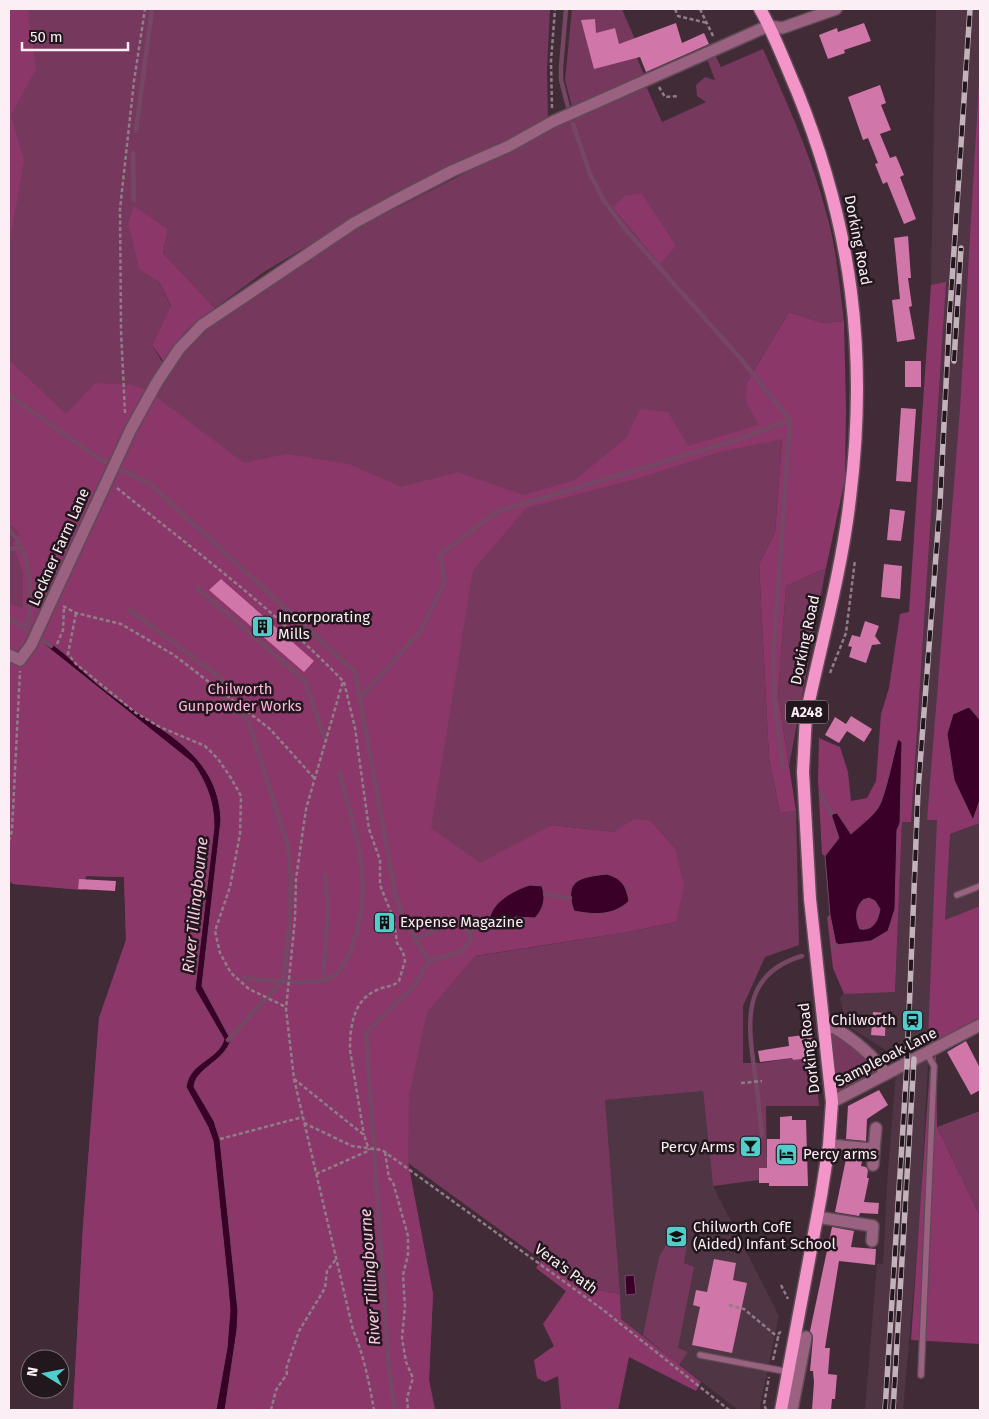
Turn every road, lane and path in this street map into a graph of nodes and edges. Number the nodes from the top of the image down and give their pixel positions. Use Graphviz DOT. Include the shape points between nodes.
graph roads {
  1 [pos="145,9"];
  2 [pos="555,9"];
  3 [pos="675,9"];
  4 [pos="700,9"];
  5 [pos="760,9"];
  6 [pos="836,9"];
  7 [pos="707,23"];
  8 [pos="774,26"];
  9 [pos="718,48"];
  10 [pos="653,77"];
  11 [pos="679,96"];
  12 [pos="552,122"];
  13 [pos="131,429"];
  14 [pos="106,480"];
  15 [pos="53,596"];
  16 [pos="64,607"];
  17 [pos="76,613"];
  18 [pos="57,644"];
  19 [pos="9,655"];
  20 [pos="20,660"];
  21 [pos="343,681"];
  22 [pos="315,779"];
  23 [pos="9,841"];
  24 [pos="980,886"];
  25 [pos="957,895"];
  26 [pos="286,1007"];
  27 [pos="980,1025"];
  28 [pos="824,1029"];
  29 [pos="927,1054"];
  30 [pos="886,1074"];
  31 [pos="294,1079"];
  32 [pos="762,1081"];
  33 [pos="741,1083"];
  34 [pos="832,1102"];
  35 [pos="303,1116"];
  36 [pos="304,1123"];
  37 [pos="876,1128"];
  38 [pos="364,1135"];
  39 [pos="220,1139"];
  40 [pos="829,1145"];
  41 [pos="369,1150"];
  42 [pos="874,1150"];
  43 [pos="384,1151"];
  44 [pos="873,1165"];
  45 [pos="316,1174"];
  46 [pos="817,1217"];
  47 [pos="872,1241"];
  48 [pos="336,1259"];
  49 [pos="781,1285"];
  50 [pos="792,1298"];
  51 [pos="729,1305"];
  52 [pos="787,1329"];
  53 [pos="778,1338"];
  54 [pos="800,1339"];
  55 [pos="700,1355"];
  56 [pos="771,1369"];
  57 [pos="789,1372"];
  58 [pos="921,1375"];
  59 [pos="790,1402"];
  60 [pos="271,1410"];
  61 [pos="374,1410"];
  62 [pos="408,1410"];
  63 [pos="729,1410"];
  64 [pos="766,1410"];
  65 [pos="781,1410"];
  1 -- 13 [label="path" via="120,209 125,412"];
  2 -- 12 [label="path" via="551,61"];
  3 -- 7 [label="path" via="678,16"];
  4 -- 7 [label="path"];
  5 -- 8 [label="main road, Dorking Road / A248"];
  6 -- 8 [label="street" via="782,28"];
  7 -- 9 [label="path"];
  8 -- 9 [label="street, Lockner Farm Lane"];
  8 -- 28 [label="main road, Dorking Road / A248" via="810,123 836,207 849,266 856,329 857,383 849,506 806,716 804,742 810,899"];
  9 -- 10 [label="street, Lockner Farm Lane"];
  10 -- 11 [label="path" via="665,97"];
  10 -- 12 [label="street, Lockner Farm Lane"];
  12 -- 13 [label="street, Lockner Farm Lane" via="354,223 202,325 179,349 156,382"];
  13 -- 14 [label="street, Lockner Farm Lane"];
  14 -- 15 [label="street, Lockner Farm Lane"];
  14 -- 21 [label="path" via="229,578"];
  15 -- 16 [label="path"];
  15 -- 20 [label="street, Lockner Farm Lane" via="31,646"];
  16 -- 17 [label="path"];
  16 -- 18 [label="path" via="63,630"];
  17 -- 22 [label="path" via="121,624 174,655 270,729"];
  17 -- 26 [label="path" via="68,654 76,664 136,713 205,746 218,759 241,796 237,855 215,931 220,953 231,973 258,994"];
  19 -- 20 [label="street"];
  20 -- 23 [label="path"];
  21 -- 22 [label="path"];
  21 -- 38 [label="path" via="355,728 369,829 378,848 380,885 405,961 399,982 364,998 355,1014 350,1050"];
  22 -- 26 [label="path" via="300,847"];
  24 -- 25 [label="lane"];
  26 -- 31 [label="path"];
  27 -- 29 [label="street, Sampleoak Lane"];
  28 -- 30 [label="street" via="833,1027 840,1031"];
  28 -- 34 [label="main road, Dorking Road / A248"];
  29 -- 30 [label="street, Sampleoak Lane"];
  29 -- 58 [label="lane" via="934,1066"];
  30 -- 34 [label="street, Sampleoak Lane"];
  31 -- 35 [label="path"];
  31 -- 38 [label="path"];
  32 -- 33 [label="path"];
  34 -- 40 [label="main road, Dorking Road / A248"];
  35 -- 36 [label="path"];
  35 -- 39 [label="path"];
  36 -- 41 [label="path" via="335,1140"];
  36 -- 45 [label="path"];
  37 -- 42 [label="street"];
  38 -- 41 [label="path"];
  40 -- 42 [label="street"];
  40 -- 46 [label="main road, Dorking Road / A248"];
  41 -- 43 [label="path"];
  41 -- 45 [label="path"];
  42 -- 44 [label="street"];
  43 -- 62 [label="path" via="389,1178 393,1182 408,1236 402,1322 402,1351 413,1378 407,1398"];
  43 -- 63 [label="path, Vera's Path" via="602,1309"];
  45 -- 48 [label="path"];
  46 -- 47 [label="street" via="873,1222"];
  46 -- 54 [label="main road, Dorking Road / A248"];
  48 -- 60 [label="path" via="326,1271 325,1288 299,1331 287,1374 276,1390"];
  48 -- 61 [label="path"];
  49 -- 50 [label="path" via="791,1305"];
  51 -- 53 [label="path" via="744,1309"];
  52 -- 53 [label="path" via="779,1333"];
  53 -- 54 [label="path"];
  53 -- 56 [label="path"];
  54 -- 57 [label="main road, Dorking Road / A248"];
  54 -- 59 [label="street"];
  55 -- 56 [label="lane"];
  56 -- 57 [label="lane"];
  56 -- 64 [label="path" via="764,1404"];
  57 -- 59 [label="main road, Dorking Road / A248"];
  59 -- 65 [label="main road, Dorking Road / A248"];
}
